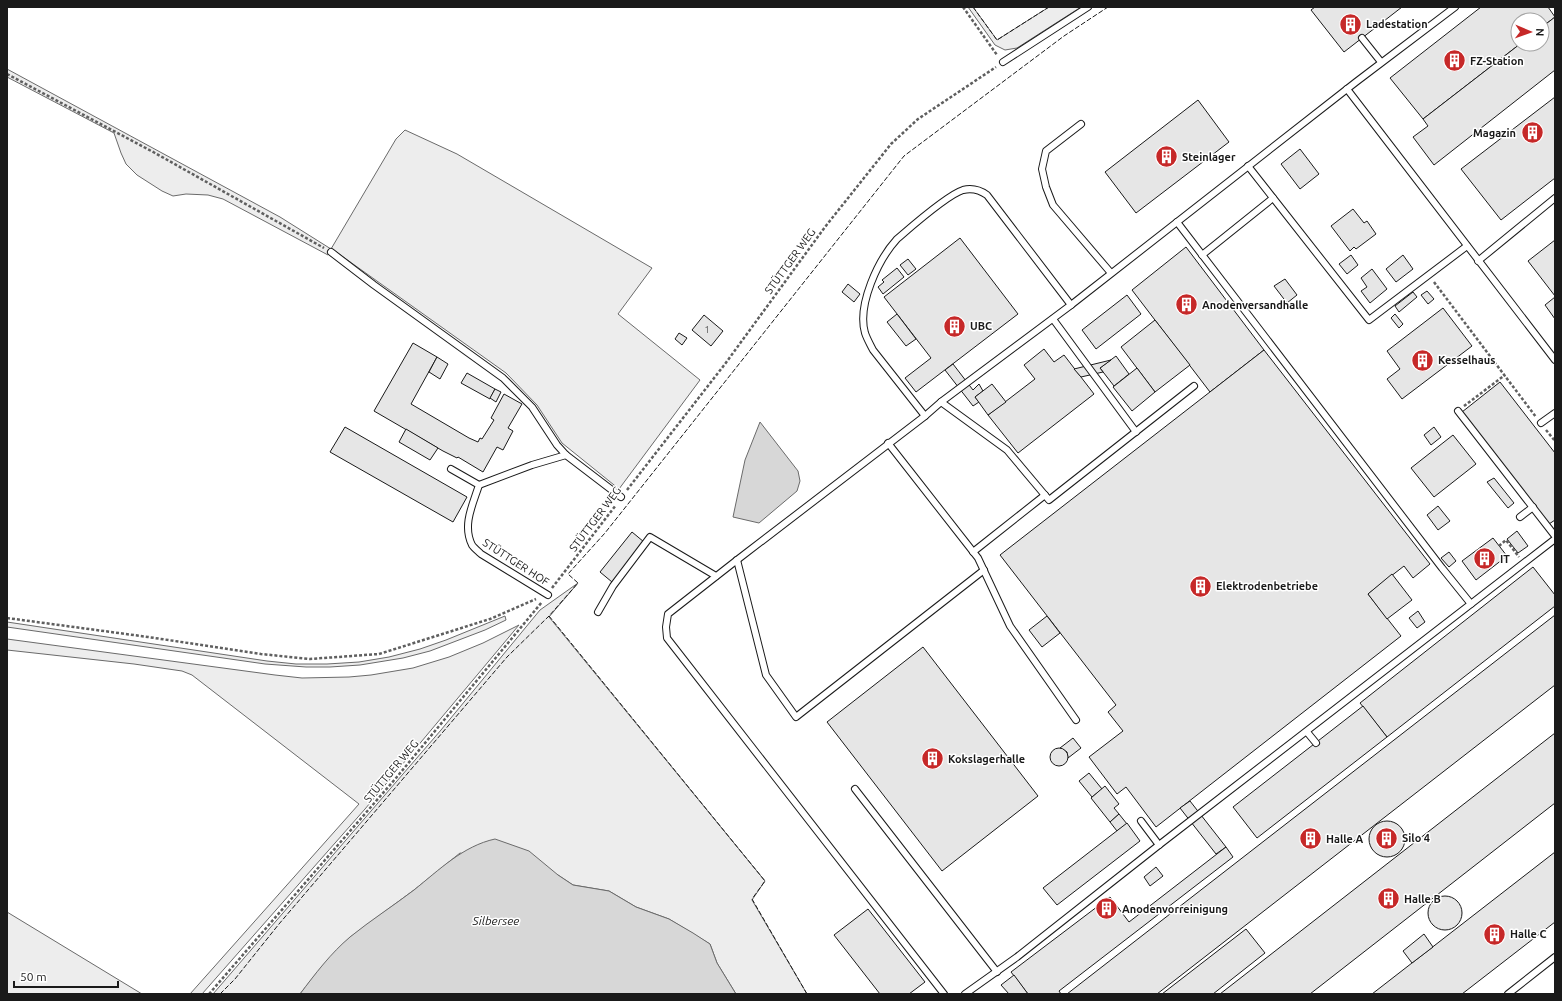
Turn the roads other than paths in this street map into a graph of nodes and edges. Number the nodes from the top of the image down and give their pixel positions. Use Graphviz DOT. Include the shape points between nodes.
graph roads {
  1 [pos="1088,7"];
  2 [pos="1455,7"];
  3 [pos="1362,38"];
  4 [pos="1382,62"];
  5 [pos="1001,64"];
  6 [pos="1347,89"];
  7 [pos="1081,124"];
  8 [pos="1248,166"];
  9 [pos="1273,198"];
  10 [pos="1555,198"];
  11 [pos="1177,222"];
  12 [pos="1467,246"];
  13 [pos="331,252"];
  14 [pos="1202,255"];
  15 [pos="1478,261"];
  16 [pos="1112,274"];
  17 [pos="1071,306"];
  18 [pos="1053,319"];
  19 [pos="1555,360"];
  20 [pos="1194,386"];
  21 [pos="941,402"];
  22 [pos="1458,411"];
  23 [pos="1555,412"];
  24 [pos="925,416"];
  25 [pos="1541,423"];
  26 [pos="1136,432"];
  27 [pos="888,443"];
  28 [pos="566,455"];
  29 [pos="451,469"];
  30 [pos="480,485"];
  31 [pos="1044,495"];
  32 [pos="621,497"];
  33 [pos="1533,507"];
  34 [pos="1520,517"];
  35 [pos="1555,536"];
  36 [pos="1555,539"];
  37 [pos="973,552"];
  38 [pos="737,560"];
  39 [pos="984,570"];
  40 [pos="716,576"];
  41 [pos="548,594"];
  42 [pos="1472,604"];
  43 [pos="598,612"];
  44 [pos="1076,720"];
  45 [pos="1307,732"];
  46 [pos="1316,743"];
  47 [pos="855,789"];
  48 [pos="1141,821"];
  49 [pos="1159,846"];
  50 [pos="1555,957"];
  51 [pos="997,972"];
  52 [pos="944,994"];
  53 [pos="965,994"];
  54 [pos="1508,994"];
  1 -- 5 [label="lane"];
  2 -- 4 [label="lane"];
  3 -- 4 [label="lane"];
  4 -- 6 [label="lane"];
  6 -- 8 [label="lane"];
  6 -- 12 [label="lane"];
  7 -- 16 [label="lane" via="1046,151 1042,169 1053,204"];
  8 -- 9 [label="lane"];
  8 -- 11 [label="lane"];
  9 -- 12 [label="lane" via="1369,320"];
  9 -- 14 [label="lane"];
  10 -- 15 [label="lane"];
  11 -- 14 [label="lane"];
  11 -- 16 [label="lane"];
  12 -- 15 [label="lane"];
  13 -- 28 [label="lane" via="503,378 532,407"];
  14 -- 42 [label="lane"];
  15 -- 19 [label="lane"];
  16 -- 17 [label="lane"];
  17 -- 18 [label="lane"];
  17 -- 24 [label="lane" via="987,195 977,190 964,190 951,196 891,246 874,278 864,310 864,326 873,350"];
  18 -- 21 [label="lane"];
  18 -- 26 [label="lane"];
  20 -- 26 [label="lane"];
  21 -- 24 [label="lane"];
  21 -- 31 [label="lane" via="1007,450"];
  22 -- 33 [label="lane"];
  23 -- 25 [label="lane"];
  24 -- 27 [label="lane"];
  26 -- 31 [label="lane" via="1049,500"];
  27 -- 37 [label="lane"];
  27 -- 38 [label="lane"];
  28 -- 30 [label="lane"];
  28 -- 32 [label="lane"];
  29 -- 30 [label="lane"];
  30 -- 41 [label="lane, STÜTTGER HOF" via="469,514 468,530 472,545 481,554"];
  31 -- 37 [label="lane"];
  33 -- 34 [label="lane"];
  33 -- 35 [label="lane"];
  36 -- 42 [label="lane"];
  37 -- 39 [label="lane"];
  38 -- 39 [label="lane" via="766,675 796,717"];
  38 -- 40 [label="lane"];
  39 -- 44 [label="lane" via="1010,626"];
  40 -- 43 [label="lane" via="650,537 613,586"];
  40 -- 52 [label="lane" via="668,614 667,638"];
  42 -- 45 [label="lane"];
  45 -- 46 [label="lane"];
  45 -- 49 [label="lane"];
  47 -- 51 [label="lane"];
  48 -- 49 [label="lane"];
  49 -- 51 [label="lane"];
  50 -- 54 [label="lane"];
  51 -- 53 [label="lane"];
}
